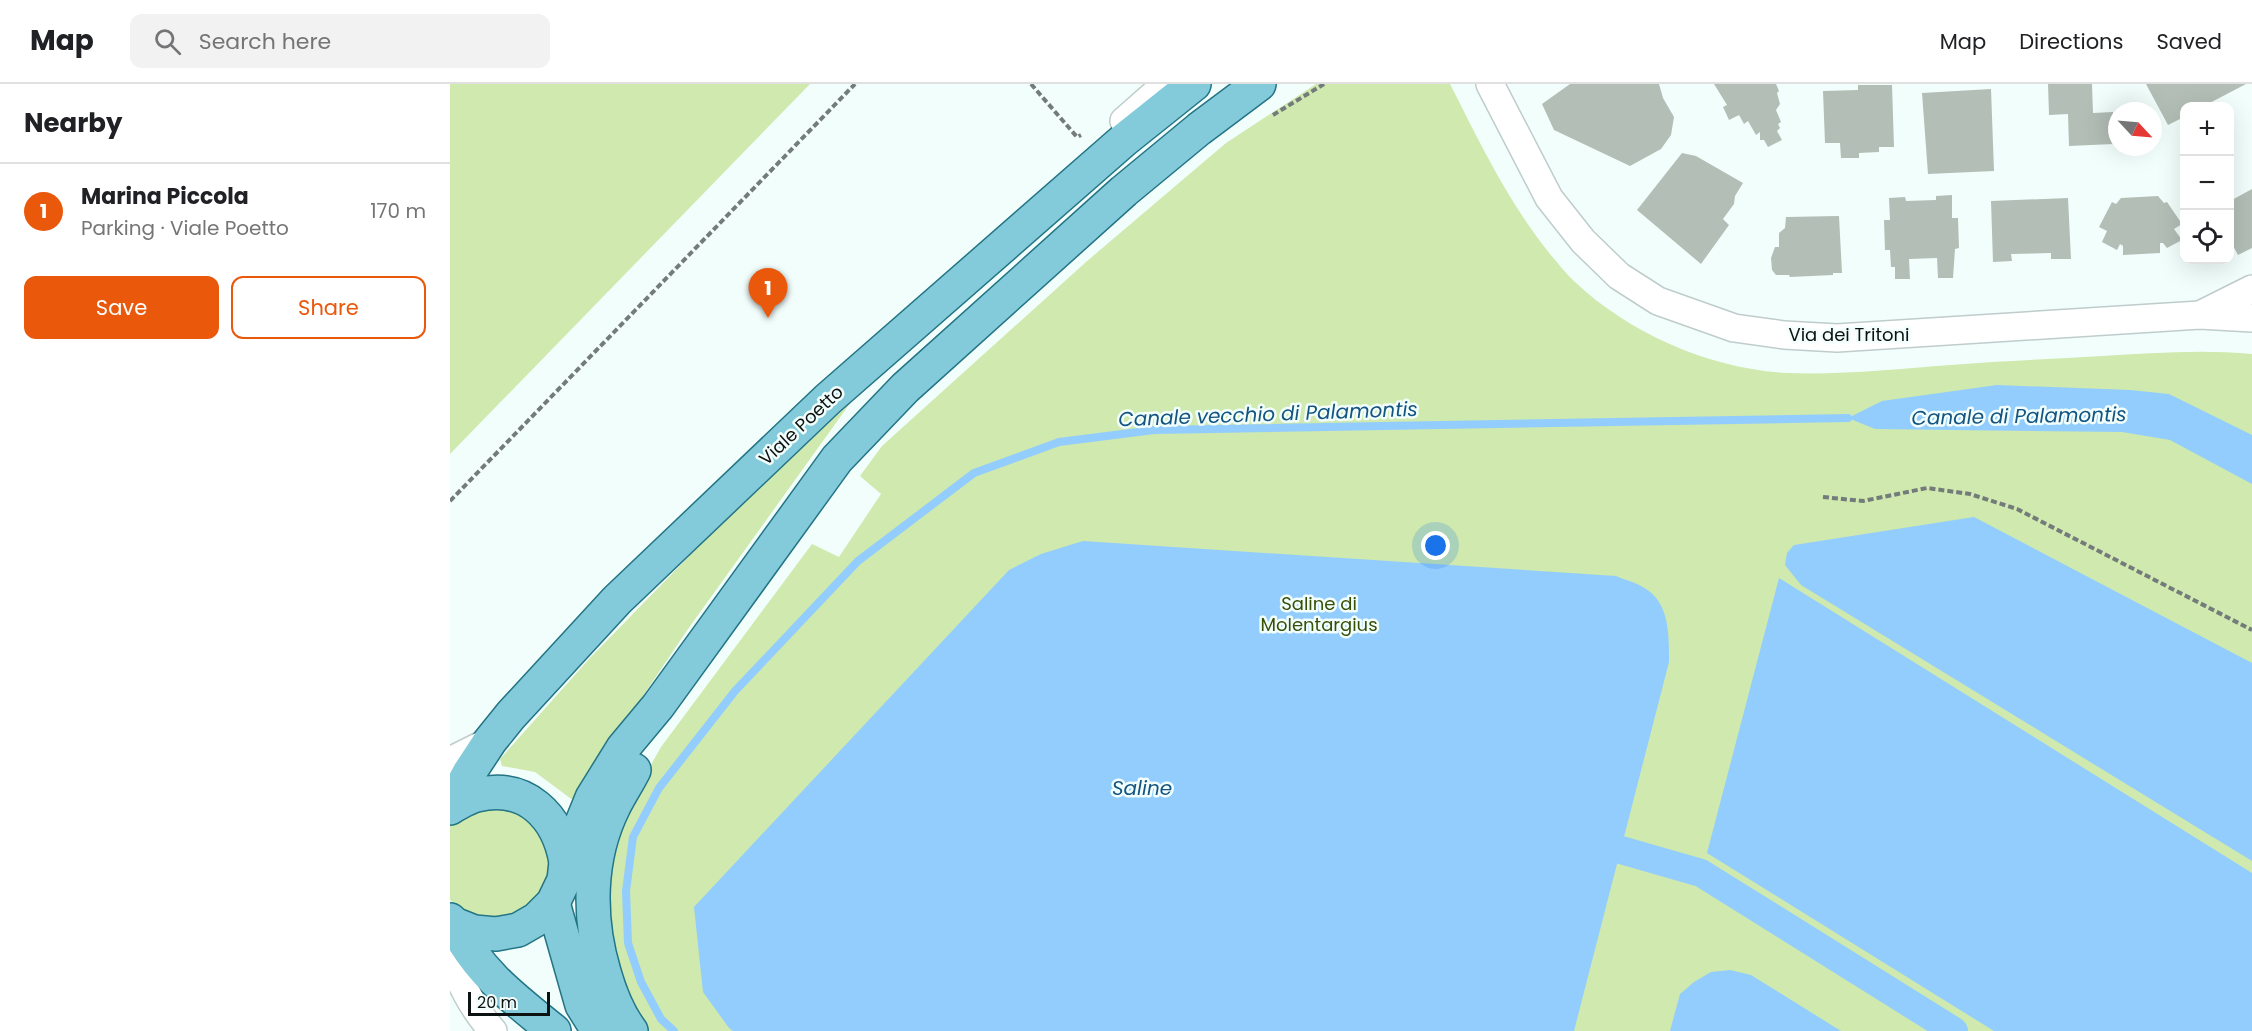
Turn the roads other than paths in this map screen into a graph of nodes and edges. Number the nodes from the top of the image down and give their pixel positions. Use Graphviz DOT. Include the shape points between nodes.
graph roads {
  1 [pos="1166,84"];
  2 [pos="1194,84"];
  3 [pos="1259,84"];
  4 [pos="1490,84"];
  5 [pos="1056,199"];
  6 [pos="2252,289"];
  7 [pos="2200,315"];
  8 [pos="2252,318"];
  9 [pos="658,706"];
  10 [pos="489,741"];
  11 [pos="450,765"];
  12 [pos="451,808"];
  13 [pos="566,862"];
  14 [pos="553,903"];
  15 [pos="451,932"];
  16 [pos="493,1031"];
  17 [pos="554,1031"];
  18 [pos="602,1031"];
  19 [pos="631,1031"];
  1 -- 5 [label="street" via="1114,129"];
  2 -- 5 [label="main road, Viale Poetto"];
  3 -- 9 [label="main road, Viale Poetto" via="1125,191 905,388 837,459"];
  4 -- 7 [label="street, Via dei Tritoni" via="1549,198 1583,241 1619,276 1658,301 1734,328 1837,338"];
  5 -- 10 [label="main road, Viale Poetto" via="828,399 634,584"];
  6 -- 7 [label="street"];
  7 -- 8 [label="street, Via dei Tritoni"];
  9 -- 13 [label="main road, Viale Poetto" via="623,748 592,798"];
  9 -- 19 [label="main road, Viale Poetto" via="639,761 613,807 593,884 597,950 609,988"];
  10 -- 11 [label="street"];
  10 -- 12 [label="main road, Viale Poetto"];
  12 -- 13 [label="main road, Viale Poetto" via="474,795 493,792 530,801 556,828"];
  13 -- 14 [label="main road, Viale Poetto" via="564,880"];
  14 -- 15 [label="main road, Viale Poetto" via="518,930 496,934"];
  14 -- 18 [label="main road" via="582,1005"];
  15 -- 16 [label="street" via="455,971"];
  15 -- 17 [label="main road" via="487,974"];
}
